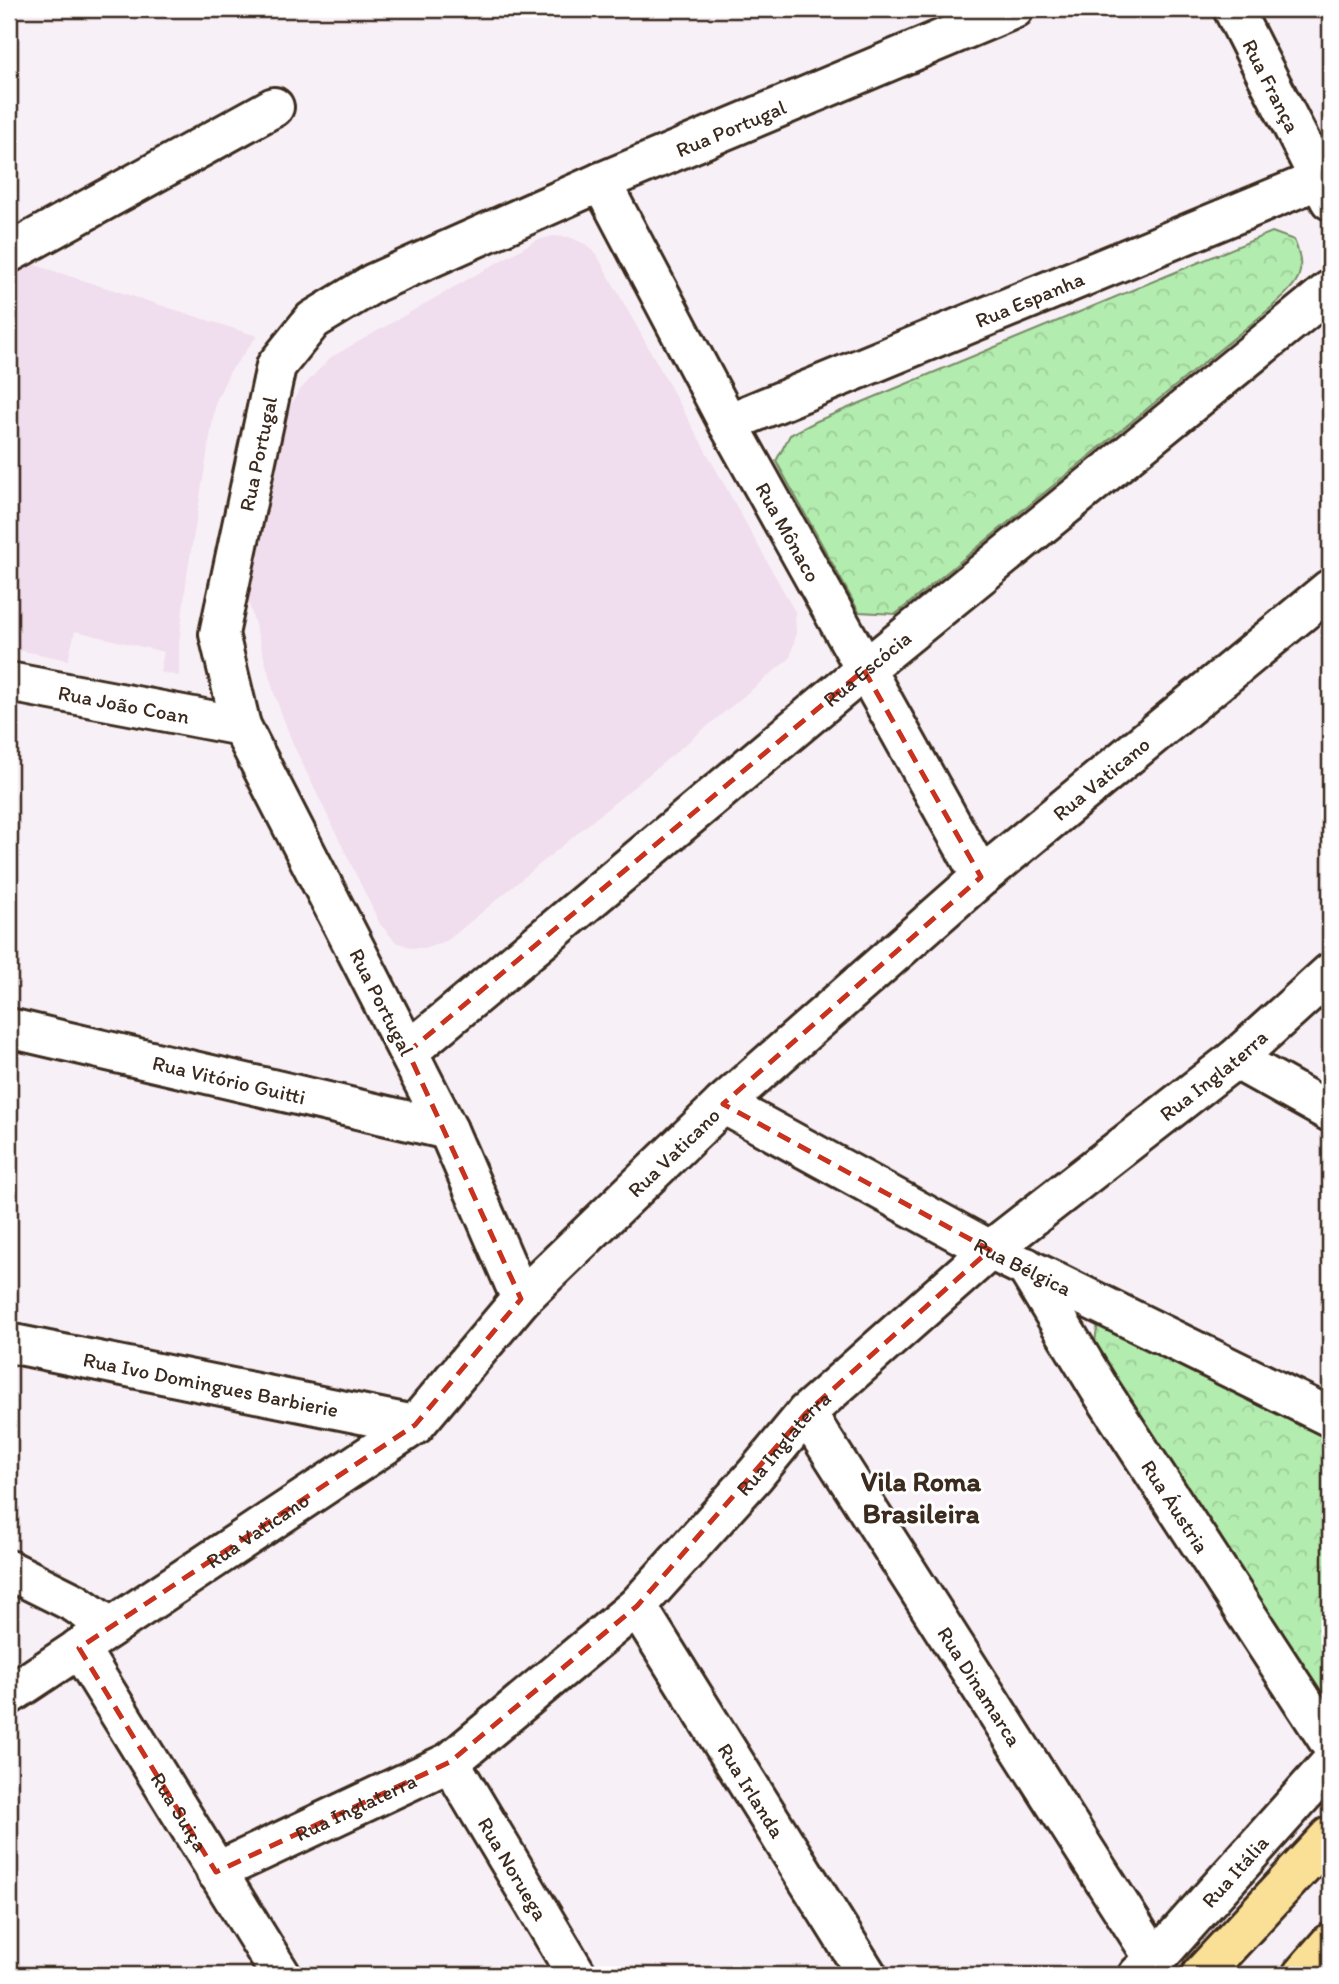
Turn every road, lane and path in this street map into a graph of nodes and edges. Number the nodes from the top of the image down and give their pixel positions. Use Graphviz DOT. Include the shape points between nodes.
graph roads {
  1 [pos="1014,9"];
  2 [pos="1233,9"];
  3 [pos="274,107"];
  4 [pos="601,182"];
  5 [pos="1326,185"];
  6 [pos="9,253"];
  7 [pos="1330,290"];
  8 [pos="728,423"];
  9 [pos="1330,589"];
  10 [pos="864,670"];
  11 [pos="9,682"];
  12 [pos="241,726"];
  13 [pos="981,877"];
  14 [pos="1330,973"];
  15 [pos="9,1028"];
  16 [pos="408,1052"];
  17 [pos="1235,1059"];
  18 [pos="723,1104"];
  19 [pos="1330,1112"];
  20 [pos="448,1130"];
  21 [pos="990,1250"];
  22 [pos="1026,1267"];
  23 [pos="521,1299"];
  24 [pos="9,1343"];
  25 [pos="806,1413"];
  26 [pos="1330,1417"];
  27 [pos="415,1425"];
  28 [pos="9,1570"];
  29 [pos="637,1606"];
  30 [pos="110,1628"];
  31 [pos="79,1648"];
  32 [pos="9,1695"];
  33 [pos="1330,1743"];
  34 [pos="450,1762"];
  35 [pos="1330,1764"];
  36 [pos="1330,1836"];
  37 [pos="216,1872"];
  38 [pos="1330,1943"];
  39 [pos="1147,1968"];
  40 [pos="281,1975"];
  41 [pos="577,1975"];
  42 [pos="866,1975"];
  43 [pos="1201,1975"];
  44 [pos="1302,1975"];
  1 -- 4 [label="street, Rua Portugal"];
  2 -- 5 [label="street, Rua França"];
  3 -- 6 [label="street"];
  4 -- 8 [label="street, Rua Mônaco"];
  4 -- 12 [label="street, Rua Portugal" via="374,283 313,320 276,366 219,634"];
  5 -- 8 [label="street, Rua Espanha"];
  7 -- 10 [label="street, Rua Escócia"];
  8 -- 10 [label="street, Rua Mônaco"];
  9 -- 13 [label="street, Rua Vaticano"];
  10 -- 13 [label="street, Rua Mônaco"];
  10 -- 16 [label="street, Rua Escócia"];
  11 -- 12 [label="street, Rua João Coan"];
  12 -- 16 [label="street, Rua Portugal"];
  13 -- 18 [label="street, Rua Vaticano"];
  14 -- 17 [label="street, Rua Inglaterra"];
  15 -- 20 [label="street, Rua Vitório Guitti"];
  16 -- 20 [label="street, Rua Portugal"];
  17 -- 19 [label="street"];
  17 -- 21 [label="street, Rua Inglaterra"];
  18 -- 21 [label="street, Rua Bélgica"];
  18 -- 23 [label="street, Rua Vaticano"];
  20 -- 23 [label="street, Rua Portugal"];
  21 -- 22 [label="street, Rua Bélgica"];
  21 -- 25 [label="street, Rua Inglaterra"];
  22 -- 26 [label="street, Rua Bélgica"];
  22 -- 33 [label="street, Rua Áustria" via="1098,1388"];
  23 -- 27 [label="street, Rua Vaticano"];
  24 -- 27 [label="street, Rua Ivo Domingues Barbierie"];
  25 -- 29 [label="street, Rua Inglaterra"];
  25 -- 39 [label="street, Rua Dinamarca"];
  27 -- 30 [label="street, Rua Vaticano"];
  28 -- 30 [label="street" via="75,1603"];
  29 -- 34 [label="street, Rua Inglaterra"];
  29 -- 42 [label="street, Rua Irlanda"];
  30 -- 31 [label="street, Rua Vaticano"];
  31 -- 32 [label="street, Rua Vaticano"];
  31 -- 37 [label="street, Rua Suiça"];
  34 -- 37 [label="street, Rua Inglaterra"];
  34 -- 41 [label="street, Rua Noruega"];
  35 -- 39 [label="street, Rua Itália"];
  36 -- 43 [label="main road"];
  37 -- 40 [label="street, Rua Suiça"];
  38 -- 44 [label="main road"];
}
